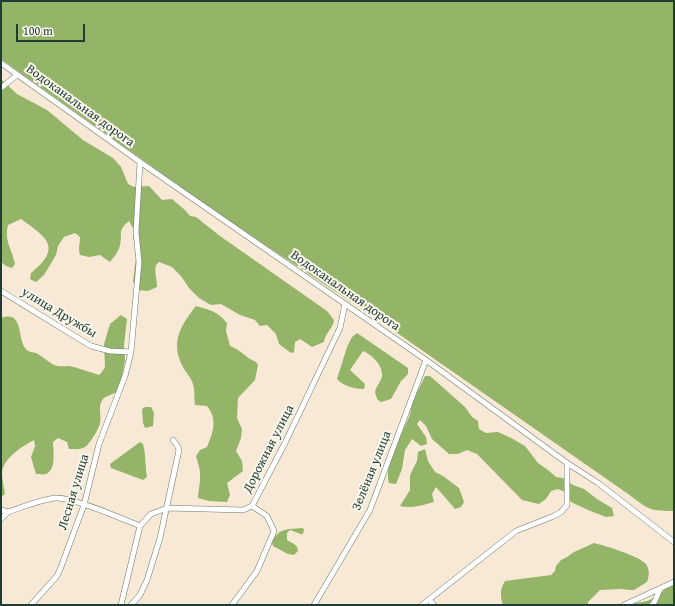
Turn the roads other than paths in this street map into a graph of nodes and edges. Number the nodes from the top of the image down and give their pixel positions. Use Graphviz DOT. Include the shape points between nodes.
graph roads {
  1 [pos="1,63"];
  2 [pos="17,75"];
  3 [pos="1,88"];
  4 [pos="140,162"];
  5 [pos="1,291"];
  6 [pos="345,304"];
  7 [pos="131,352"];
  8 [pos="426,360"];
  9 [pos="173,440"];
  10 [pos="567,463"];
  11 [pos="84,505"];
  12 [pos="252,506"];
  13 [pos="167,508"];
  14 [pos="1,510"];
  15 [pos="8,512"];
  16 [pos="1,519"];
  17 [pos="140,526"];
  18 [pos="674,542"];
  19 [pos="674,582"];
  20 [pos="660,589"];
  21 [pos="429,600"];
  22 [pos="31,605"];
  23 [pos="121,605"];
  24 [pos="130,605"];
  25 [pos="232,605"];
  26 [pos="314,605"];
  27 [pos="422,605"];
  28 [pos="434,605"];
  29 [pos="624,605"];
  30 [pos="652,605"];
  1 -- 2 [label="street, Водоканальная дорога"];
  2 -- 3 [label="street"];
  2 -- 4 [label="street, Водоканальная дорога"];
  4 -- 6 [label="street, Водоканальная дорога"];
  4 -- 7 [label="street, Лесная улица" via="136,232 139,262"];
  5 -- 7 [label="street, улица Дружбы" via="91,346 110,351"];
  6 -- 8 [label="street, Водоканальная дорога"];
  6 -- 12 [label="street, Дорожная улица" via="340,328"];
  7 -- 11 [label="street, Лесная улица" via="125,376 99,444"];
  8 -- 10 [label="street, Водоканальная дорога"];
  8 -- 26 [label="street, Зелёная улица" via="370,510"];
  9 -- 13 [label="street" via="179,450"];
  10 -- 18 [label="street, Водоканальная дорога" via="598,483"];
  10 -- 21 [label="street" via="565,509 516,531"];
  11 -- 15 [label="street" via="56,498"];
  11 -- 17 [label="street"];
  11 -- 22 [label="street, Лесная улица" via="57,576"];
  12 -- 13 [label="street, Дорожная улица" via="243,510"];
  12 -- 25 [label="street" via="267,516 274,531 257,572"];
  13 -- 17 [label="street, Дорожная улица" via="151,514"];
  13 -- 24 [label="street" via="145,587"];
  14 -- 15 [label="street"];
  15 -- 16 [label="street"];
  17 -- 23 [label="street"];
  19 -- 20 [label="street"];
  20 -- 29 [label="street"];
  20 -- 30 [label="street"];
  21 -- 27 [label="street"];
  21 -- 28 [label="street"];
}
